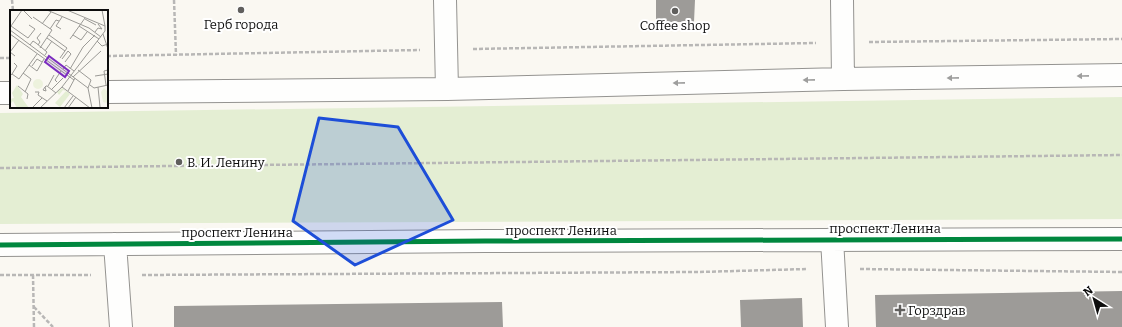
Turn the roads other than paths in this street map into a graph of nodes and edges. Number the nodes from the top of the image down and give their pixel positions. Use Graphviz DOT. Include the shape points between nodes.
graph roads {
  1 [pos="445,0"];
  2 [pos="842,0"];
  3 [pos="1122,75"];
  4 [pos="843,79"];
  5 [pos="447,89"];
  6 [pos="108,92"];
  7 [pos="10,93"];
  8 [pos="0,94"];
  9 [pos="1122,239"];
  10 [pos="832,240"];
  11 [pos="115,244"];
  12 [pos="0,245"];
  13 [pos="121,327"];
  14 [pos="837,327"];
  1 -- 5 [label="street"];
  2 -- 4 [label="street"];
  3 -- 4 [label="street, one-way"];
  4 -- 5 [label="street, one-way"];
  5 -- 6 [label="street"];
  7 -- 8 [label="street"];
  9 -- 10 [label="street, проспект Ленина"];
  10 -- 11 [label="street, проспект Ленина"];
  10 -- 14 [label="street"];
  11 -- 12 [label="street, проспект Ленина"];
  11 -- 13 [label="street"];
}
